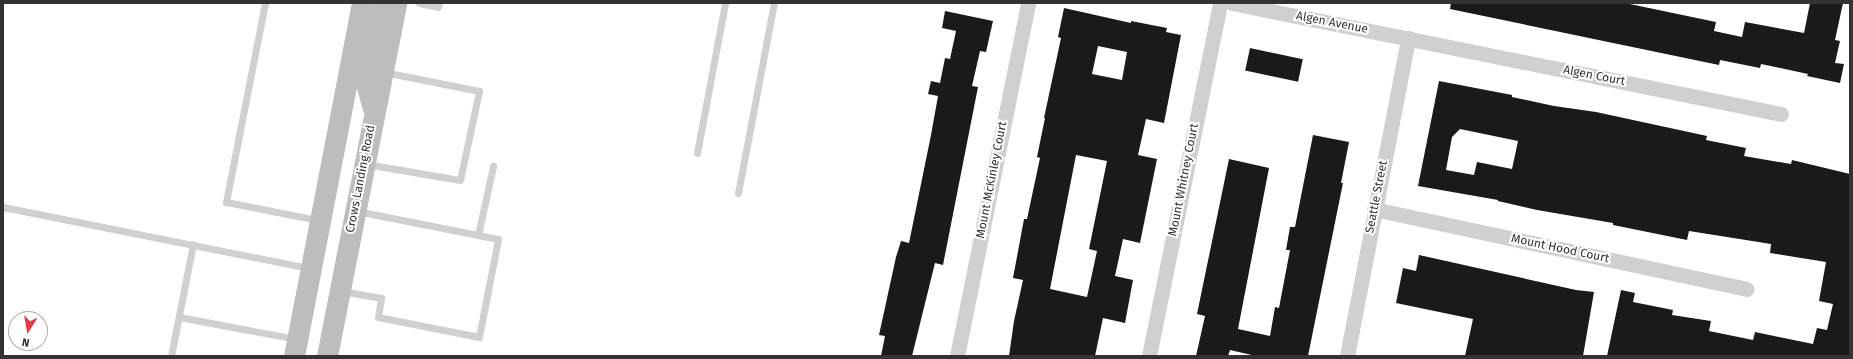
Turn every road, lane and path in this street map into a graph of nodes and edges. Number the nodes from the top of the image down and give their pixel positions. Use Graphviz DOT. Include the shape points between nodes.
graph roads {
  1 [pos="265,3"];
  2 [pos="362,3"];
  3 [pos="378,3"];
  4 [pos="396,3"];
  5 [pos="419,3"];
  6 [pos="439,3"];
  7 [pos="725,3"];
  8 [pos="774,3"];
  9 [pos="1028,3"];
  10 [pos="1220,3"];
  11 [pos="1232,3"];
  12 [pos="1408,38"];
  13 [pos="382,72"];
  14 [pos="374,111"];
  15 [pos="1781,114"];
  16 [pos="697,154"];
  17 [pos="363,164"];
  18 [pos="493,166"];
  19 [pos="738,193"];
  20 [pos="3,207"];
  21 [pos="1374,209"];
  22 [pos="355,210"];
  23 [pos="320,221"];
  24 [pos="478,235"];
  25 [pos="193,244"];
  26 [pos="311,268"];
  27 [pos="1747,289"];
  28 [pos="339,290"];
  29 [pos="179,317"];
  30 [pos="296,348"];
  31 [pos="171,356"];
  32 [pos="327,356"];
  33 [pos="957,356"];
  34 [pos="1149,356"];
  35 [pos="1347,356"];
  1 -- 23 [label="lane" via="226,202"];
  2 -- 23 [label="main road"];
  3 -- 14 [label="main road" via="365,80"];
  4 -- 13 [label="main road, Crows Landing Road"];
  5 -- 6 [label="lane" via="438,7"];
  7 -- 16 [label="lane"];
  8 -- 19 [label="lane"];
  9 -- 33 [label="street, Mount McKinley Court"];
  10 -- 34 [label="street, Mount Whitney Court"];
  11 -- 12 [label="street, Algen Avenue"];
  12 -- 15 [label="street, Algen Court"];
  12 -- 21 [label="street, Seattle Street"];
  13 -- 14 [label="main road, Crows Landing Road"];
  13 -- 17 [label="lane" via="479,91 460,180"];
  14 -- 17 [label="main road, Crows Landing Road"];
  17 -- 22 [label="main road, Crows Landing Road"];
  18 -- 24 [label="lane"];
  20 -- 25 [label="lane"];
  21 -- 27 [label="street, Mount Hood Court"];
  21 -- 35 [label="street, Seattle Street"];
  22 -- 24 [label="lane"];
  22 -- 28 [label="main road, Crows Landing Road"];
  23 -- 26 [label="main road"];
  24 -- 28 [label="lane" via="498,239 479,336 378,317 381,298"];
  25 -- 26 [label="lane"];
  25 -- 29 [label="lane"];
  26 -- 30 [label="main road"];
  28 -- 32 [label="main road, Crows Landing Road"];
  29 -- 30 [label="lane"];
  29 -- 31 [label="lane"];
}
